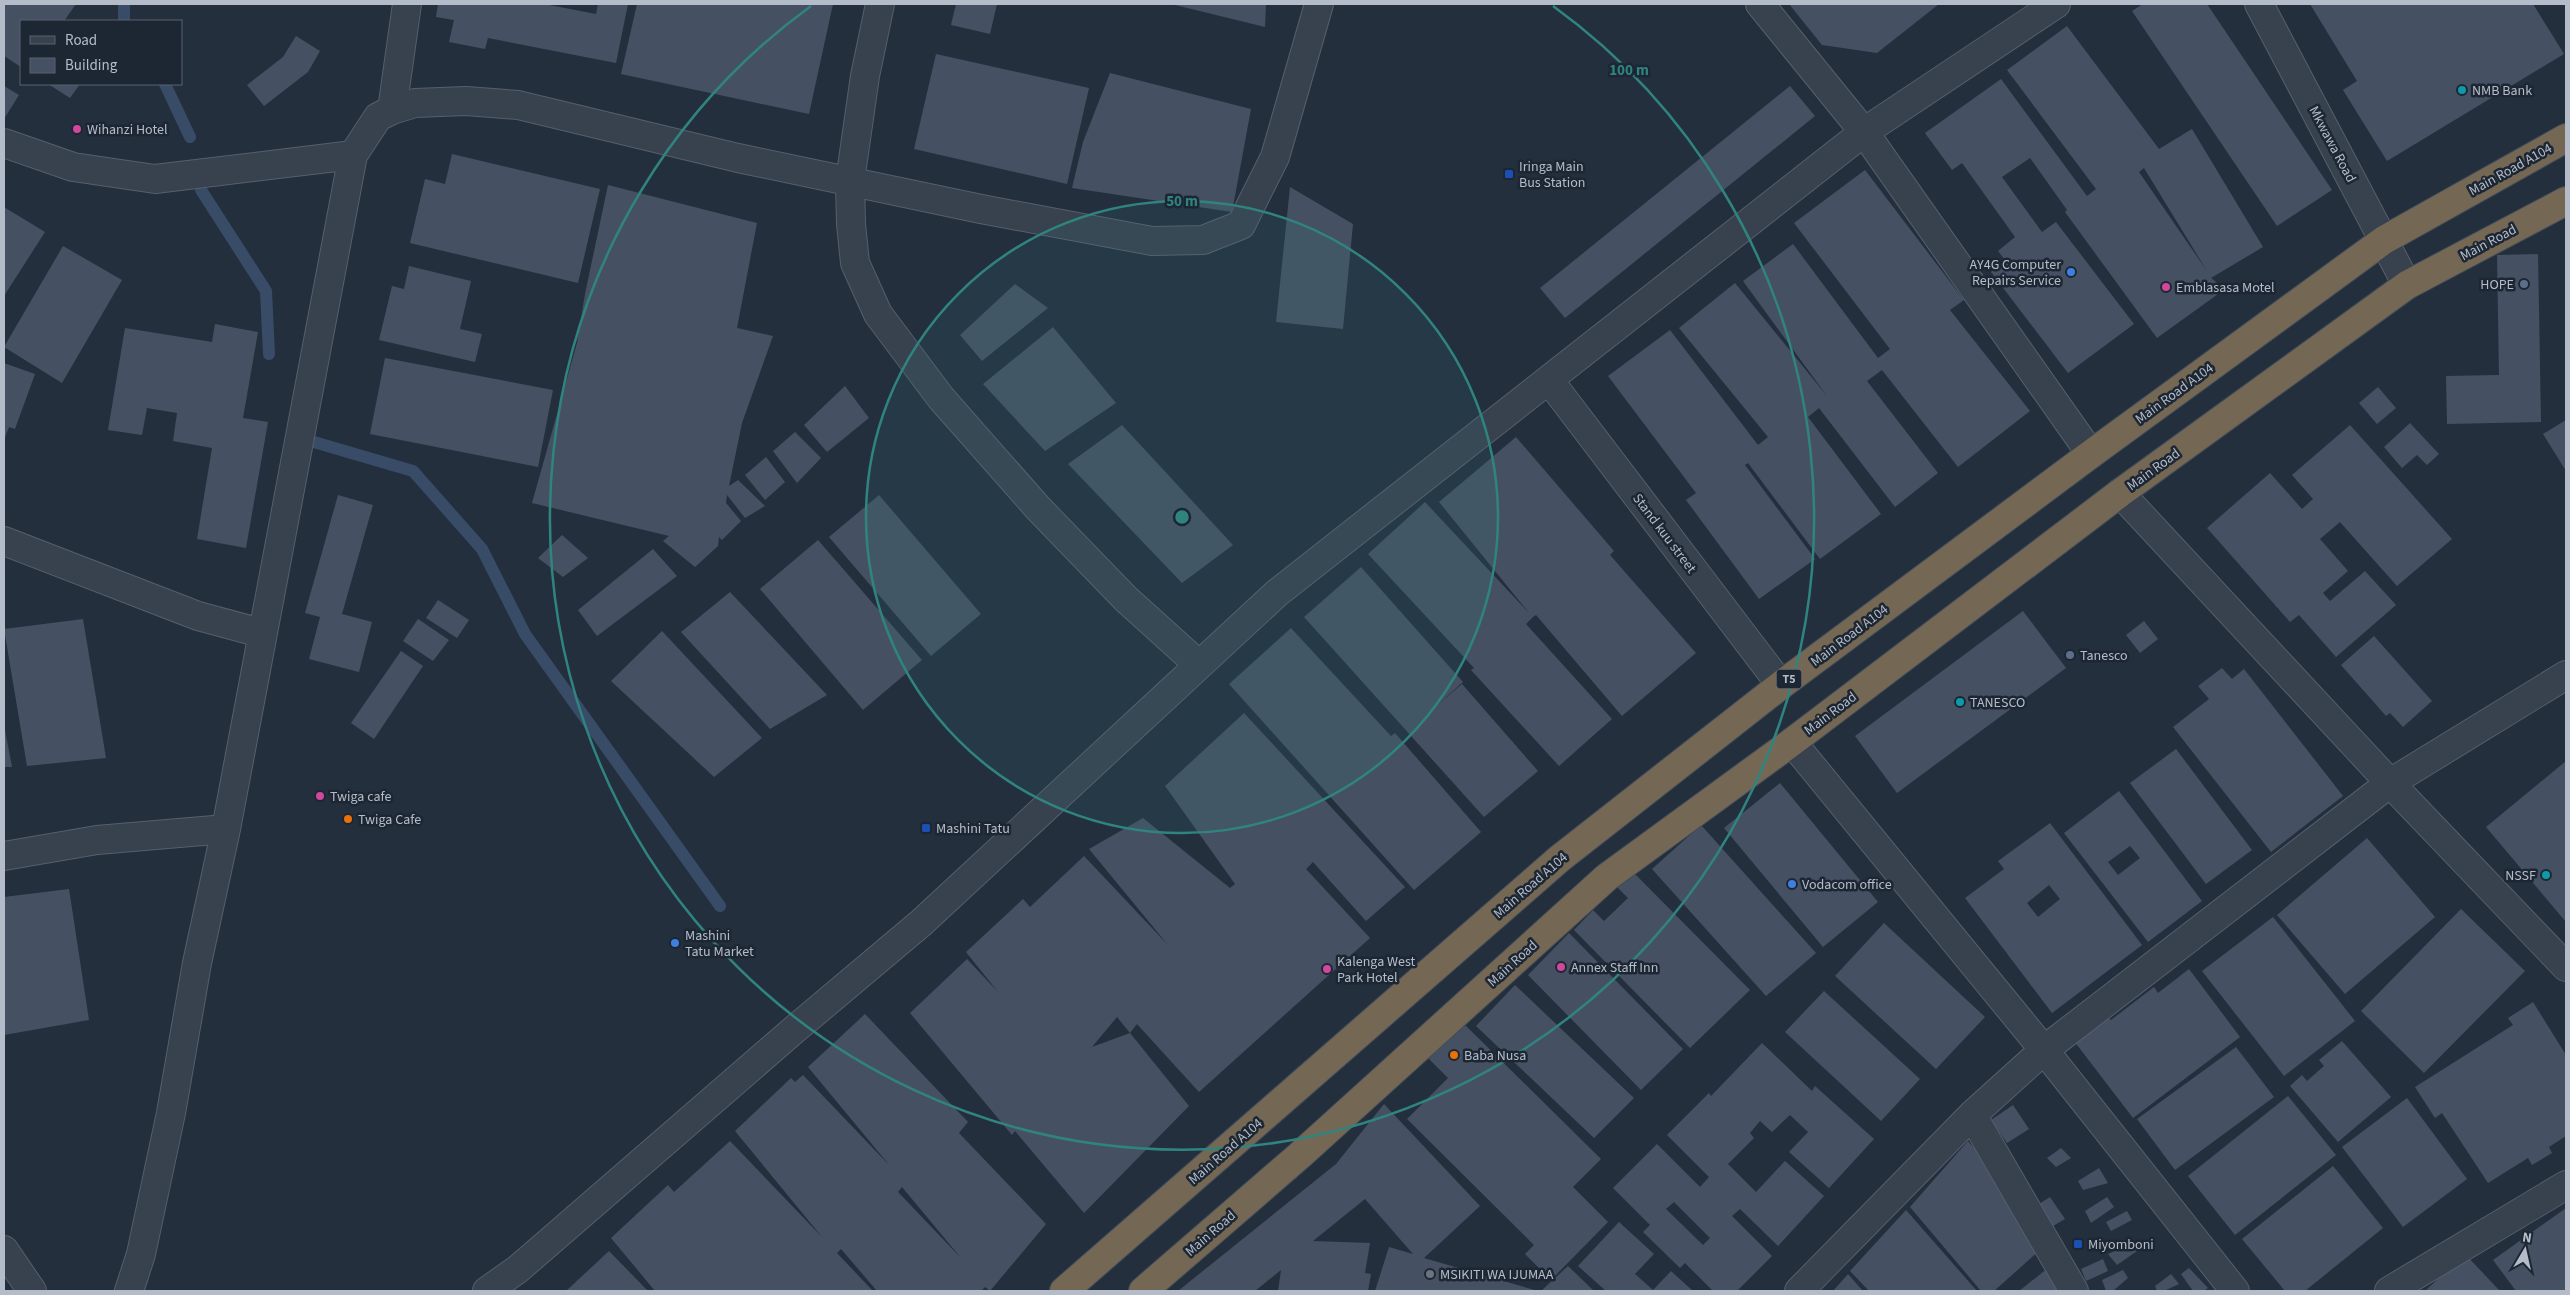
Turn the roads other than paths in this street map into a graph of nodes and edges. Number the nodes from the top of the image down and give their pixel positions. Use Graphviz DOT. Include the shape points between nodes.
graph roads {
  1 [pos="407,4"];
  2 [pos="880,4"];
  3 [pos="1319,4"];
  4 [pos="1760,4"];
  5 [pos="2056,4"];
  6 [pos="2259,4"];
  7 [pos="392,110"];
  8 [pos="1864,132"];
  9 [pos="2566,138"];
  10 [pos="4,143"];
  11 [pos="353,155"];
  12 [pos="850,181"];
  13 [pos="2566,201"];
  14 [pos="2384,240"];
  15 [pos="2407,285"];
  16 [pos="1548,380"];
  17 [pos="2091,454"];
  18 [pos="2120,493"];
  19 [pos="4,541"];
  20 [pos="261,634"];
  21 [pos="1198,664"];
  22 [pos="2566,675"];
  23 [pos="1781,685"];
  24 [pos="1792,742"];
  25 [pos="2390,783"];
  26 [pos="226,829"];
  27 [pos="4,856"];
  28 [pos="2566,967"];
  29 [pos="2044,1050"];
  30 [pos="1972,1115"];
  31 [pos="2566,1185"];
  32 [pos="4,1250"];
  33 [pos="32,1291"];
  34 [pos="129,1291"];
  35 [pos="487,1291"];
  36 [pos="1064,1291"];
  37 [pos="1143,1291"];
  38 [pos="1799,1291"];
  39 [pos="2074,1291"];
  40 [pos="2235,1291"];
  41 [pos="2389,1291"];
  1 -- 7 [label="street"];
  2 -- 12 [label="street" via="864,76"];
  3 -- 12 [label="street" via="1275,157 1241,225 1203,240 1152,241"];
  4 -- 8 [label="street"];
  5 -- 8 [label="street"];
  6 -- 14 [label="street, Mkwawa Road"];
  7 -- 11 [label="street" via="378,117"];
  7 -- 12 [label="street" via="415,103 466,101 518,106"];
  8 -- 16 [label="street"];
  8 -- 17 [label="street"];
  9 -- 14 [label="highway, Main Road A104 / T5"];
  10 -- 11 [label="street" via="73,167 155,179"];
  11 -- 20 [label="street"];
  12 -- 21 [label="street" via="855,263 878,314 941,398 1038,508 1126,599"];
  13 -- 15 [label="highway, Main Road"];
  14 -- 15 [label="street, Mkwawa Road"];
  14 -- 17 [label="highway, Main Road A104 / T5"];
  15 -- 18 [label="highway, Main Road"];
  16 -- 21 [label="street" via="1277,593"];
  16 -- 23 [label="street, Stand kuu street"];
  17 -- 23 [label="highway, Main Road A104 / T5"];
  18 -- 24 [label="highway, Main Road"];
  18 -- 25 [label="street"];
  19 -- 20 [label="street" via="198,616"];
  20 -- 26 [label="street"];
  21 -- 35 [label="street" via="921,923 518,1269"];
  22 -- 25 [label="street"];
  23 -- 36 [label="highway, Main Road A104 / T5" via="1559,859"];
  24 -- 29 [label="street"];
  24 -- 37 [label="highway, Main Road" via="1607,877"];
  25 -- 28 [label="street"];
  25 -- 29 [label="street"];
  26 -- 27 [label="street" via="97,840"];
  26 -- 34 [label="street" via="197,964 171,1113 141,1254"];
  29 -- 30 [label="street"];
  29 -- 40 [label="street"];
  30 -- 38 [label="street"];
  30 -- 39 [label="street"];
  31 -- 41 [label="street"];
  32 -- 33 [label="street"];
}
